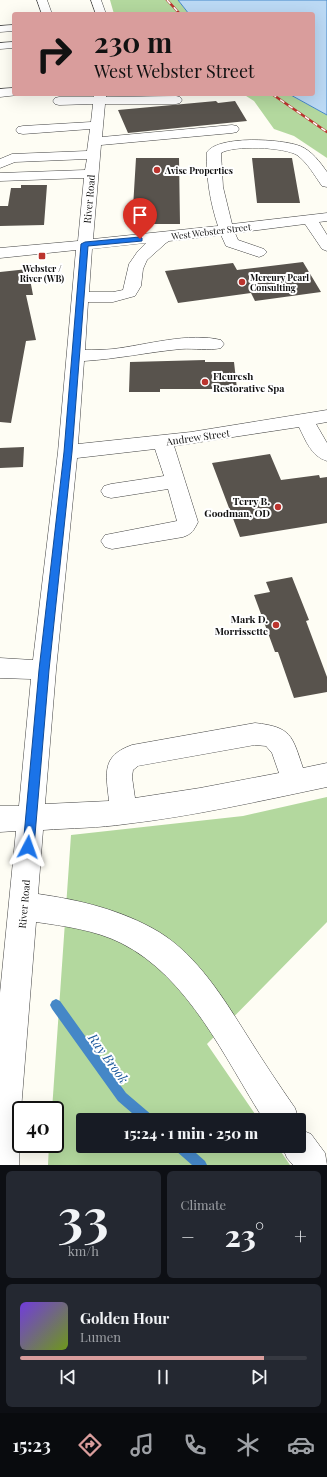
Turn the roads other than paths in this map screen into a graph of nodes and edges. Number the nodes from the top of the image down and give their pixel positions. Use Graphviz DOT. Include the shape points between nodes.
graph roads {
  1 [pos="42,0"];
  2 [pos="96,0"];
  3 [pos="45,12"];
  4 [pos="100,12"];
  5 [pos="12,28"];
  6 [pos="0,29"];
  7 [pos="12,45"];
  8 [pos="0,46"];
  9 [pos="12,92"];
  10 [pos="0,93"];
  11 [pos="100,98"];
  12 [pos="176,100"];
  13 [pos="58,101"];
  14 [pos="97,126"];
  15 [pos="232,129"];
  16 [pos="23,130"];
  17 [pos="94,149"];
  18 [pos="0,164"];
  19 [pos="91,174"];
  20 [pos="0,177"];
  21 [pos="327,183"];
  22 [pos="327,217"];
  23 [pos="309,219"];
  24 [pos="228,236"];
  25 [pos="165,237"];
  26 [pos="85,244"];
  27 [pos="327,246"];
  28 [pos="259,252"];
  29 [pos="0,253"];
  30 [pos="144,253"];
  31 [pos="81,297"];
  32 [pos="215,344"];
  33 [pos="76,356"];
  34 [pos="327,416"];
  35 [pos="305,420"];
  36 [pos="163,442"];
  37 [pos="68,452"];
  38 [pos="327,454"];
  39 [pos="175,481"];
  40 [pos="111,491"];
  41 [pos="112,541"];
  42 [pos="0,668"];
  43 [pos="44,670"];
  44 [pos="327,775"];
  45 [pos="295,782"];
  46 [pos="124,812"];
  47 [pos="31,818"];
  48 [pos="0,819"];
  49 [pos="24,906"];
  50 [pos="4,1072"];
  51 [pos="279,1113"];
  52 [pos="305,1153"];
  53 [pos="2,1165"];
  54 [pos="314,1165"];
  1 -- 3 [label="street"];
  2 -- 4 [label="street"];
  5 -- 6 [label="street"];
  7 -- 8 [label="street"];
  9 -- 10 [label="street"];
  11 -- 12 [label="street"];
  11 -- 13 [label="street"];
  11 -- 14 [label="street, River Road"];
  14 -- 16 [label="street"];
  14 -- 17 [label="street, River Road"];
  15 -- 17 [label="street"];
  17 -- 18 [label="street" via="12,158"];
  17 -- 19 [label="street, River Road"];
  19 -- 20 [label="street"];
  19 -- 26 [label="street, River Road"];
  21 -- 24 [label="street" via="318,166 295,149 285,146 221,147 214,152 212,165"];
  22 -- 23 [label="street, West Webster Street"];
  23 -- 24 [label="street, West Webster Street"];
  23 -- 27 [label="street"];
  24 -- 25 [label="street, West Webster Street"];
  24 -- 28 [label="street"];
  24 -- 30 [label="street"];
  25 -- 26 [label="street, West Webster Street"];
  25 -- 30 [label="street"];
  26 -- 29 [label="street, West Webster Street"];
  26 -- 31 [label="street, River Road"];
  30 -- 31 [label="street" via="135,268 134,284 129,293 113,297"];
  31 -- 33 [label="street, River Road"];
  32 -- 33 [label="street" via="183,344 113,354"];
  33 -- 37 [label="street, River Road"];
  34 -- 35 [label="street, Andrew Street"];
  35 -- 36 [label="street, Andrew Street"];
  35 -- 38 [label="street" via="320,447"];
  36 -- 37 [label="street, Andrew Street"];
  36 -- 39 [label="street"];
  37 -- 43 [label="street, River Road"];
  39 -- 40 [label="street"];
  39 -- 41 [label="street" via="188,522 183,529"];
  42 -- 43 [label="street"];
  43 -- 47 [label="street, River Road"];
  44 -- 45 [label="street"];
  45 -- 46 [label="street"];
  45 -- 46 [label="street" via="283,746 273,736 255,734 132,756 122,764 119,777"];
  46 -- 47 [label="street"];
  47 -- 48 [label="street"];
  47 -- 49 [label="street, River Road"];
  49 -- 50 [label="street, River Road"];
  49 -- 51 [label="street" via="100,921 132,933 169,957 206,999"];
  50 -- 53 [label="street, River Road"];
  52 -- 54 [label="street"];
}
